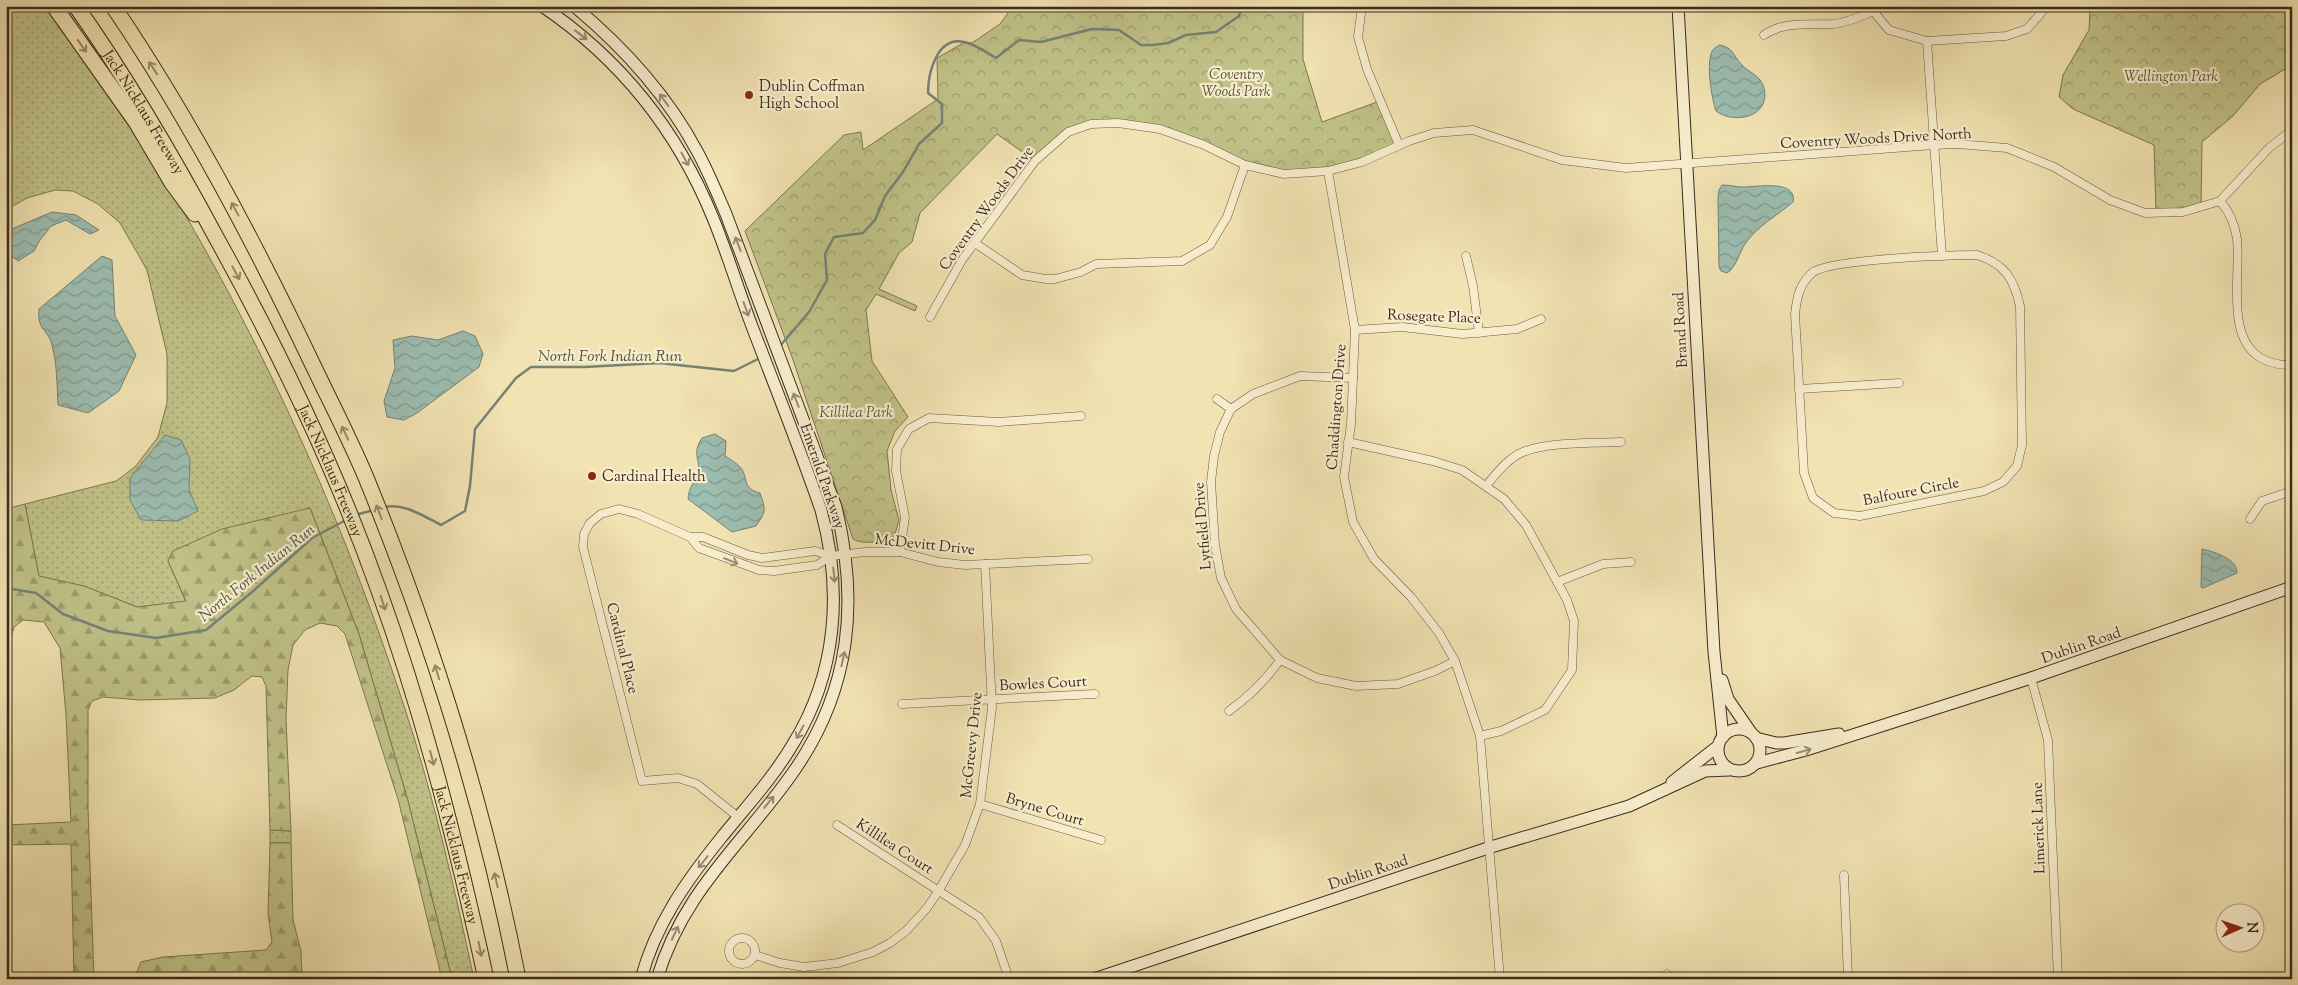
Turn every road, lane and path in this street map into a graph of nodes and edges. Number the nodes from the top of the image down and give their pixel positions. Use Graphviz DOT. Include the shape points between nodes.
graph roads {
  1 [pos="54,6"];
  2 [pos="76,6"];
  3 [pos="113,6"];
  4 [pos="542,6"];
  5 [pos="574,6"];
  6 [pos="1362,6"];
  7 [pos="1678,6"];
  8 [pos="2044,6"];
  9 [pos="1872,9"];
  10 [pos="1764,35"];
  11 [pos="1927,41"];
  12 [pos="2292,130"];
  13 [pos="1399,145"];
  14 [pos="1934,145"];
  15 [pos="1685,164"];
  16 [pos="1245,165"];
  17 [pos="1328,171"];
  18 [pos="2220,201"];
  19 [pos="975,243"];
  20 [pos="226,254"];
  21 [pos="1466,256"];
  22 [pos="1942,256"];
  23 [pos="930,317"];
  24 [pos="1540,319"];
  25 [pos="1355,330"];
  26 [pos="1479,332"];
  27 [pos="2292,364"];
  28 [pos="1353,378"];
  29 [pos="1899,382"];
  30 [pos="1799,389"];
  31 [pos="1216,399"];
  32 [pos="1231,409"];
  33 [pos="1081,416"];
  34 [pos="1348,442"];
  35 [pos="1621,442"];
  36 [pos="1486,486"];
  37 [pos="2292,491"];
  38 [pos="2250,519"];
  39 [pos="690,537"];
  40 [pos="900,552"];
  41 [pos="845,554"];
  42 [pos="831,556"];
  43 [pos="1088,559"];
  44 [pos="1631,562"];
  45 [pos="985,564"];
  46 [pos="1557,582"];
  47 [pos="2292,587"];
  48 [pos="1714,652"];
  49 [pos="1280,660"];
  50 [pos="1455,661"];
  51 [pos="2031,678"];
  52 [pos="1095,694"];
  53 [pos="992,700"];
  54 [pos="902,704"];
  55 [pos="1229,711"];
  56 [pos="1878,727"];
  57 [pos="1753,735"];
  58 [pos="1480,736"];
  59 [pos="1720,741"];
  60 [pos="1756,763"];
  61 [pos="1730,770"];
  62 [pos="1652,797"];
  63 [pos="980,804"];
  64 [pos="738,817"];
  65 [pos="837,825"];
  66 [pos="1101,840"];
  67 [pos="1491,847"];
  68 [pos="1844,875"];
  69 [pos="938,890"];
  70 [pos="755,954"];
  71 [pos="486,979"];
  72 [pos="518,979"];
  73 [pos="641,979"];
  74 [pos="657,979"];
  75 [pos="1009,979"];
  76 [pos="1094,979"];
  77 [pos="1500,979"];
  78 [pos="1848,979"];
  79 [pos="2058,979"];
  1 -- 20 [label="highway, one-way" via="136,122 172,183"];
  2 -- 20 [label="highway, Jack Nicklaus Freeway" via="174,159"];
  72 -- 3 [label="highway, Jack Nicklaus Freeway, one-way" via="490,852 452,719 431,651 366,477 267,268 158,76"];
  4 -- 42 [label="main road, Emerald Parkway, one-way" via="588,41 629,81 667,129 687,163 713,218 821,510"];
  41 -- 5 [label="main road, Emerald Parkway, one-way" via="836,507 726,214 696,149 651,82"];
  6 -- 13 [label="street" via="1358,37 1366,69"];
  7 -- 15 [label="main road, Brand Road"];
  8 -- 11 [label="street" via="2027,29 2006,36"];
  9 -- 10 [label="street" via="1859,18 1834,24 1773,28"];
  9 -- 11 [label="street" via="1889,30"];
  11 -- 14 [label="street"];
  12 -- 18 [label="street" via="2269,148"];
  13 -- 15 [label="street, Coventry Woods Drive" via="1434,133 1473,130 1562,160 1626,168"];
  13 -- 17 [label="street, Coventry Woods Drive" via="1362,162"];
  14 -- 15 [label="street, Coventry Woods Drive North"];
  14 -- 18 [label="street, Coventry Woods Drive North" via="2007,148 2054,167 2110,200 2145,213 2183,212"];
  14 -- 22 [label="street"];
  15 -- 48 [label="main road, Brand Road"];
  16 -- 17 [label="street, Coventry Woods Drive" via="1284,174"];
  16 -- 19 [label="street, Coventry Woods Drive" via="1160,129 1118,123 1092,124 1068,132 1035,161"];
  16 -- 19 [label="street" via="1227,217 1210,244 1182,261 1096,264 1081,272 1046,279 1022,275"];
  17 -- 25 [label="street, Chaddington Drive"];
  18 -- 27 [label="street" via="2228,211 2237,238 2239,329 2246,345 2258,357 2274,364"];
  19 -- 23 [label="street, Coventry Woods Drive"];
  20 -- 71 [label="highway, Jack Nicklaus Freeway, one-way" via="315,429 366,557 423,724 459,856"];
  21 -- 26 [label="street"];
  22 -- 30 [label="street, Balfoure Circle" via="1836,264 1813,272 1798,290 1795,314"];
  22 -- 30 [label="street, Balfoure Circle" via="1977,255 1988,259 2005,270 2016,286 2020,306 2022,445 2017,466 2003,482 1984,491 1860,516 1834,513 1813,498 1804,473"];
  24 -- 26 [label="street, Rosegate Place" via="1517,329"];
  25 -- 26 [label="street, Rosegate Place" via="1402,327 1454,333"];
  25 -- 28 [label="street, Chaddington Drive"];
  28 -- 32 [label="street" via="1300,376 1253,394"];
  28 -- 34 [label="street, Chaddington Drive"];
  29 -- 30 [label="street"];
  31 -- 32 [label="street"];
  32 -- 49 [label="street, Lytfield Drive" via="1220,432 1211,482 1215,545 1221,578 1236,609"];
  33 -- 40 [label="street" via="1000,422 929,418 909,429 897,449 896,471 905,517"];
  34 -- 36 [label="street" via="1462,470"];
  34 -- 50 [label="street, Chaddington Drive" via="1344,476 1353,522 1374,558 1411,597 1439,633"];
  35 -- 36 [label="street" via="1550,446 1523,452 1500,468"];
  36 -- 46 [label="street" via="1504,499 1526,525"];
  37 -- 38 [label="street" via="2262,501"];
  39 -- 42 [label="street, Cardinal Place" via="704,537 762,558 815,551"];
  39 -- 42 [label="street, Cardinal Place, one-way" via="699,548 759,570 817,565"];
  39 -- 64 [label="street, Cardinal Place" via="638,514 619,510 601,514 590,523 584,534 583,547 642,781 678,778 697,784"];
  40 -- 41 [label="street, McDevitt Drive"];
  40 -- 45 [label="street, McDevitt Drive" via="938,562"];
  41 -- 42 [label="street, McDevitt Drive"];
  74 -- 41 [label="main road, Emerald Parkway, one-way" via="674,935 698,892 793,772 823,720 834,691 847,636 850,592"];
  42 -- 64 [label="main road, Emerald Parkway, one-way" via="835,612 828,660 819,688 794,743"];
  43 -- 45 [label="street, McDevitt Drive"];
  44 -- 46 [label="street" via="1603,564"];
  45 -- 53 [label="street, McGreevy Drive"];
  46 -- 58 [label="street" via="1574,621 1572,670 1545,710 1501,731"];
  47 -- 51 [label="main road, Dublin Road"];
  48 -- 57 [label="main road, Brand Road" via="1728,699"];
  48 -- 59 [label="main road, Brand Road"];
  49 -- 50 [label="street, Lytfield Drive" via="1318,678 1356,686 1398,684"];
  49 -- 55 [label="street" via="1265,681"];
  50 -- 58 [label="street, Chaddington Drive"];
  51 -- 56 [label="main road, Dublin Road"];
  51 -- 79 [label="street, Limerick Lane" via="2048,740"];
  52 -- 53 [label="street, Bowles Court"];
  53 -- 54 [label="street, Bowles Court"];
  53 -- 63 [label="street, McGreevy Drive"];
  56 -- 57 [label="main road, Dublin Road" via="1784,743"];
  60 -- 56 [label="main road, Dublin Road, one-way"];
  57 -- 59 [label="main road" via="1733,730"];
  57 -- 60 [label="main road" via="1760,750"];
  58 -- 67 [label="street, Chaddington Drive"];
  59 -- 61 [label="main road" via="1720,760"];
  59 -- 62 [label="main road, Dublin Road"];
  60 -- 61 [label="main road" via="1741,772"];
  61 -- 62 [label="main road, Dublin Road" via="1705,771"];
  62 -- 67 [label="main road, Dublin Road"];
  63 -- 66 [label="street, Bryne Court"];
  63 -- 69 [label="street, McGreevy Drive" via="965,844"];
  64 -- 73 [label="main road, Emerald Parkway, one-way" via="673,903"];
  65 -- 69 [label="street, Killilea Court"];
  67 -- 76 [label="main road, Dublin Road"];
  67 -- 77 [label="street, Chaddington Drive"];
  68 -- 78 [label="street"];
  69 -- 70 [label="street, McGreevy Drive" via="906,931 873,952 838,963 804,967"];
  69 -- 75 [label="street, Killilea Court" via="972,911 986,924 996,941"];
}
